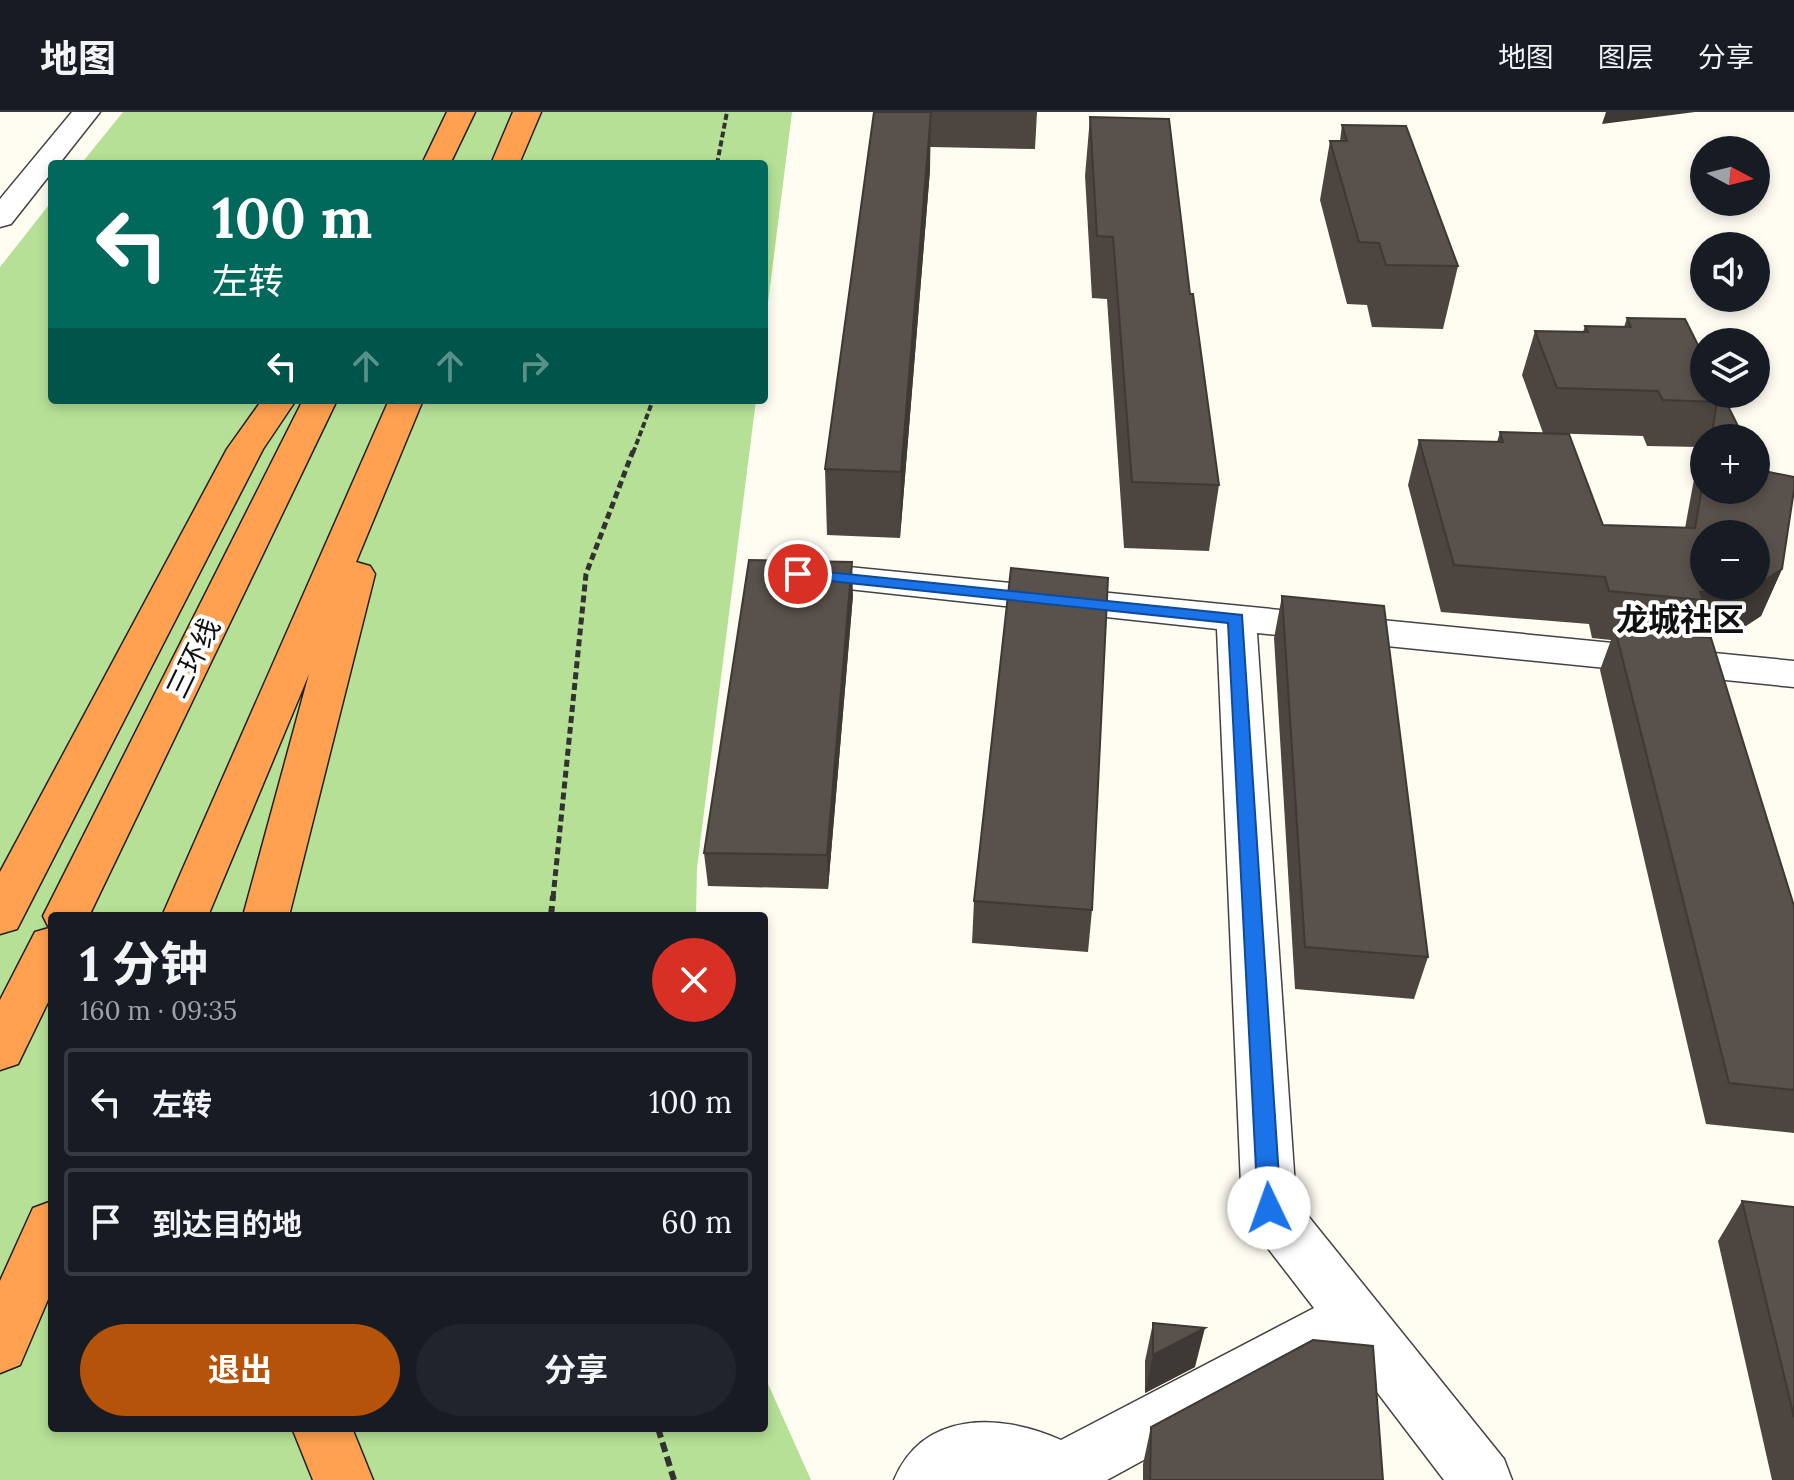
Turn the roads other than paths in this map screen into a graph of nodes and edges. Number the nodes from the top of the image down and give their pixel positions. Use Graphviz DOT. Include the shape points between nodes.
graph roads {
  1 [pos="86,112"];
  2 [pos="461,112"];
  3 [pos="527,112"];
  4 [pos="438,160"];
  5 [pos="507,160"];
  6 [pos="0,218"];
  7 [pos="276,404"];
  8 [pos="318,404"];
  9 [pos="399,416"];
  10 [pos="798,574"];
  11 [pos="1236,618"];
  12 [pos="1794,674"];
  13 [pos="68,912"];
  14 [pos="187,912"];
  15 [pos="267,912"];
  16 [pos="0,916"];
  17 [pos="48,953"];
  18 [pos="0,1050"];
  19 [pos="48,1234"];
  20 [pos="1354,1316"];
  21 [pos="0,1346"];
  22 [pos="324,1432"];
  23 [pos="1060,1477"];
  24 [pos="343,1480"];
  25 [pos="924,1480"];
  26 [pos="1482,1480"];
  1 -- 6 [label="street"];
  2 -- 4 [label="highway"];
  3 -- 5 [label="highway"];
  7 -- 16 [label="highway" via="245,449"];
  8 -- 13 [label="highway, 三环线"];
  9 -- 14 [label="highway"];
  9 -- 15 [label="highway"];
  10 -- 11 [label="street"];
  11 -- 12 [label="street"];
  11 -- 20 [label="street" via="1269,1208"];
  17 -- 18 [label="highway"];
  19 -- 21 [label="highway"];
  20 -- 23 [label="street"];
  20 -- 26 [label="street"];
  22 -- 24 [label="highway"];
  23 -- 25 [label="street" via="1032,1457 1002,1449 957,1457"];
}
